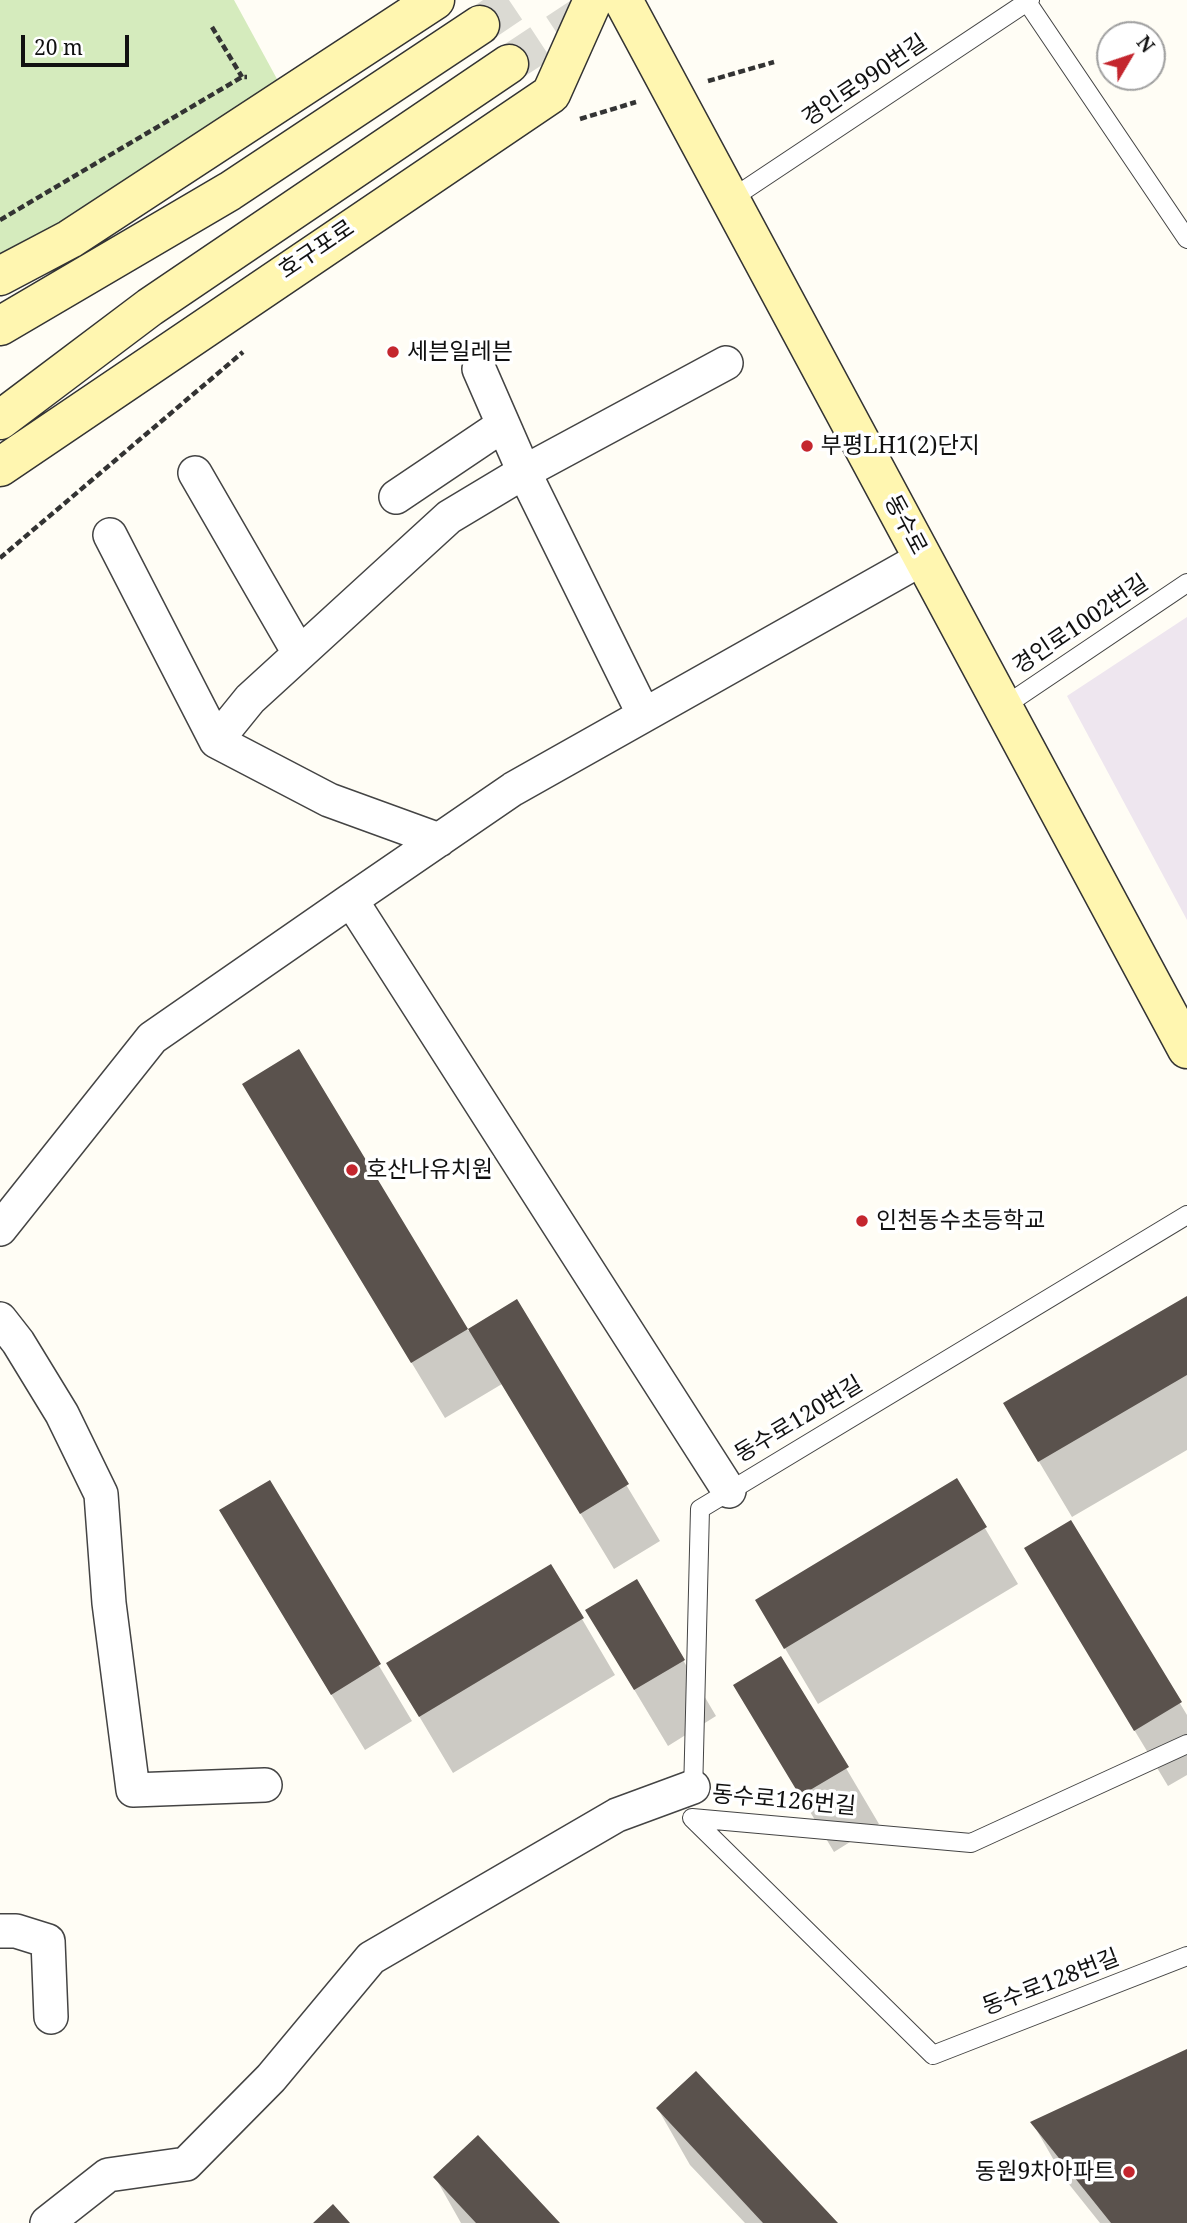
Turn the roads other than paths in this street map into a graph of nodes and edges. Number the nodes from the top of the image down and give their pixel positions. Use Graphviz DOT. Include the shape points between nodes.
graph roads {
  1 [pos="435,0"];
  2 [pos="593,0"];
  3 [pos="623,0"];
  4 [pos="1029,1"];
  5 [pos="480,25"];
  6 [pos="509,64"];
  7 [pos="731,200"];
  8 [pos="1187,239"];
  9 [pos="0,276"];
  10 [pos="0,326"];
  11 [pos="726,363"];
  12 [pos="479,369"];
  13 [pos="0,419"];
  14 [pos="503,425"];
  15 [pos="0,467"];
  16 [pos="524,472"];
  17 [pos="195,473"];
  18 [pos="396,497"];
  19 [pos="110,535"];
  20 [pos="923,558"];
  21 [pos="1187,583"];
  22 [pos="299,653"];
  23 [pos="1003,707"];
  24 [pos="644,715"];
  25 [pos="216,741"];
  26 [pos="439,840"];
  27 [pos="351,900"];
  28 [pos="1187,1049"];
  29 [pos="1187,1215"];
  30 [pos="0,1229"];
  31 [pos="0,1319"];
  32 [pos="730,1491"];
  33 [pos="1187,1744"];
  34 [pos="265,1785"];
  35 [pos="693,1802"];
  36 [pos="0,1931"];
  37 [pos="1187,1956"];
  38 [pos="51,2017"];
  39 [pos="933,2055"];
  40 [pos="47,2223"];
  1 -- 9 [label="main road" via="70,239"];
  2 -- 15 [label="main road, 호구포로" via="551,94"];
  3 -- 7 [label="main road, 동수로"];
  4 -- 7 [label="lane, 경인로990번길"];
  4 -- 8 [label="lane, 경인로990번길"];
  5 -- 10 [label="main road" via="230,191"];
  6 -- 13 [label="main road, 호구포로" via="149,307"];
  7 -- 20 [label="main road, 동수로"];
  11 -- 16 [label="street"];
  12 -- 14 [label="street"];
  14 -- 16 [label="street"];
  14 -- 18 [label="street"];
  16 -- 22 [label="street" via="449,517"];
  16 -- 24 [label="street"];
  17 -- 22 [label="street"];
  19 -- 25 [label="street"];
  20 -- 23 [label="main road, 동수로"];
  20 -- 24 [label="street"];
  21 -- 23 [label="lane, 경인로1002번길"];
  22 -- 25 [label="street" via="250,699"];
  23 -- 28 [label="main road, 동수로"];
  24 -- 26 [label="street" via="513,789"];
  25 -- 26 [label="street" via="329,800"];
  26 -- 27 [label="street"];
  27 -- 30 [label="street" via="152,1038"];
  27 -- 32 [label="street"];
  29 -- 32 [label="lane, 동수로120번길"];
  31 -- 34 [label="street" via="62,1414 101,1494 109,1603 133,1790"];
  32 -- 35 [label="lane, 동수로120번길" via="701,1509"];
  33 -- 35 [label="lane, 동수로126번길" via="971,1843"];
  35 -- 39 [label="lane, 동수로126번길"];
  35 -- 40 [label="street" via="617,1815 371,1958 271,2078 186,2164 108,2175"];
  36 -- 38 [label="street" via="48,1941"];
  37 -- 39 [label="lane, 동수로128번길"];
}
